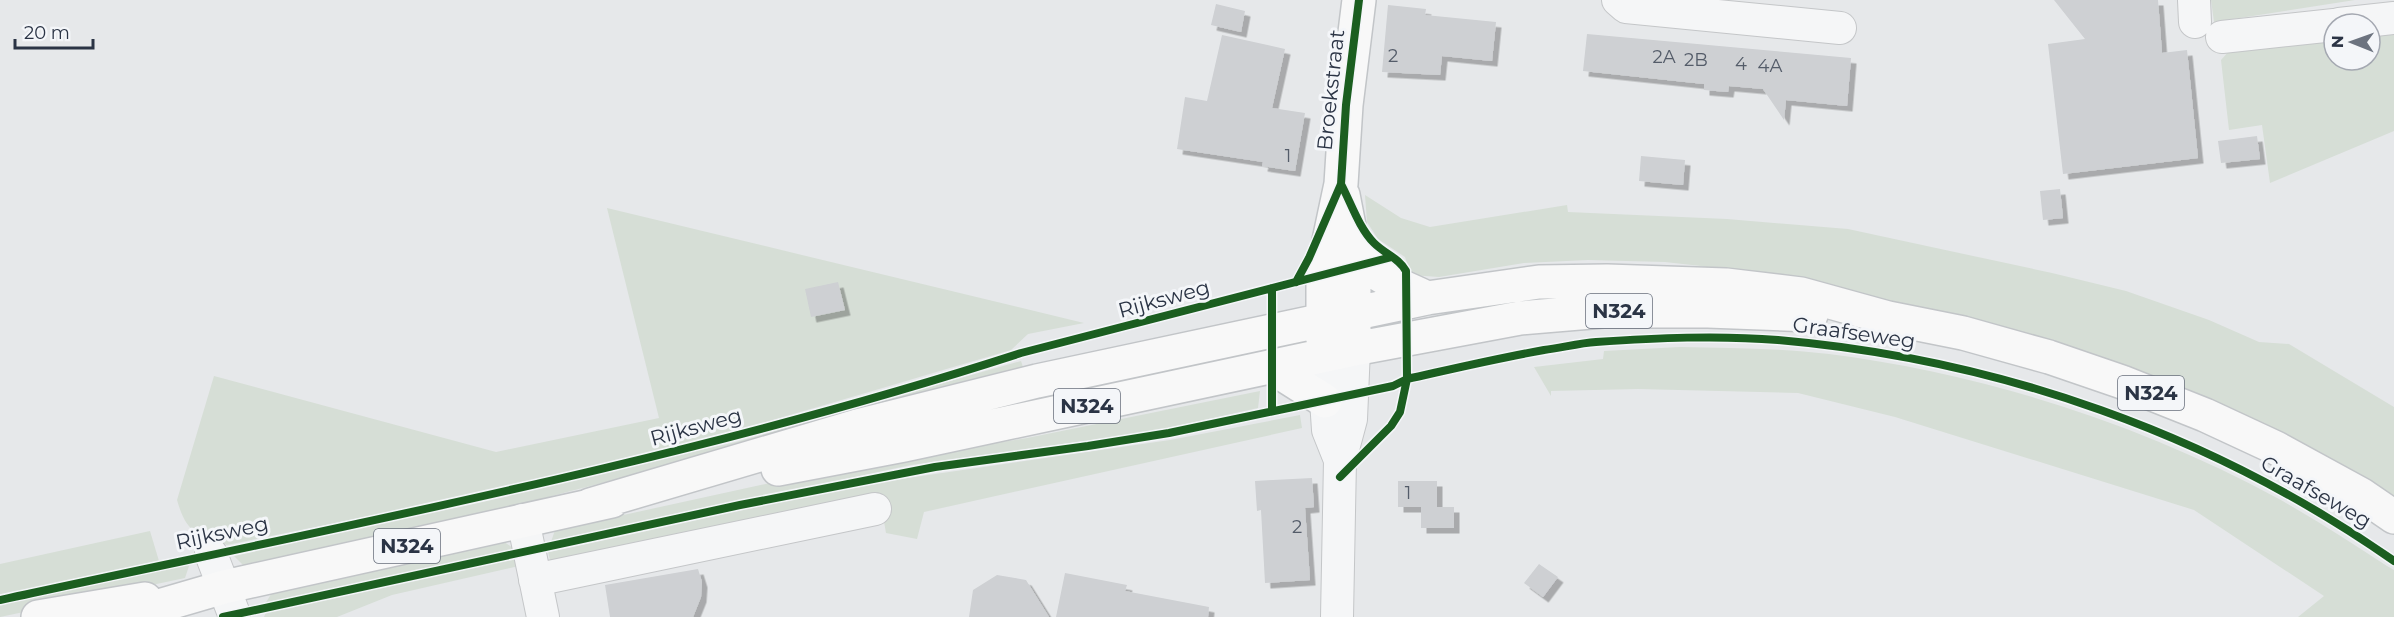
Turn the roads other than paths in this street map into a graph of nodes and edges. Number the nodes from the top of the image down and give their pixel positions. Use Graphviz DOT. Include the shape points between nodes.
graph roads {
  1 [pos="1359,0"];
  2 [pos="1618,0"];
  3 [pos="2204,20"];
  4 [pos="2322,25"];
  5 [pos="1840,28"];
  6 [pos="1341,184"];
  7 [pos="1354,252"];
  8 [pos="1427,298"];
  9 [pos="1354,313"];
  10 [pos="1888,318"];
  11 [pos="1322,320"];
  12 [pos="1338,352"];
  13 [pos="1271,367"];
  14 [pos="1325,401"];
  15 [pos="1340,460"];
  16 [pos="590,505"];
  17 [pos="875,509"];
  18 [pos="2394,518"];
  19 [pos="524,520"];
  20 [pos="211,554"];
  21 [pos="535,580"];
  22 [pos="229,600"];
  23 [pos="38,617"];
  24 [pos="121,617"];
  25 [pos="543,617"];
  26 [pos="1337,617"];
  1 -- 6 [label="main road, Broekstraat"];
  2 -- 5 [label="street" via="1626,7"];
  3 -- 4 [label="street"];
  6 -- 7 [label="main road, Broekstraat"];
  6 -- 11 [label="main road, Broekstraat" via="1324,260"];
  7 -- 8 [label="main road" via="1383,279"];
  7 -- 9 [label="main road, Broekstraat"];
  8 -- 9 [label="main road, Graafseweg / N324"];
  8 -- 10 [label="main road, Graafseweg / N324" via="1539,282 1726,285 1801,294"];
  9 -- 11 [label="main road, Rijksweg / N324"];
  9 -- 12 [label="main road, Broekstraat"];
  10 -- 12 [label="main road, Graafseweg / N324" via="1708,310 1604,311 1520,318"];
  10 -- 18 [label="main road, Graafseweg / N324" via="1963,333 2133,386 2276,448 2362,495"];
  11 -- 12 [label="main road, Broekstraat"];
  11 -- 16 [label="main road, Rijksweg / N324" via="1037,381 891,418"];
  12 -- 13 [label="main road, Rijksweg / N324"];
  12 -- 14 [label="street"];
  12 -- 15 [label="street" via="1351,419"];
  13 -- 14 [label="main road"];
  13 -- 16 [label="main road, Rijksweg / N324" via="904,445"];
  14 -- 15 [label="street" via="1328,430"];
  15 -- 26 [label="street"];
  16 -- 19 [label="main road, Rijksweg / N324"];
  17 -- 21 [label="street"];
  19 -- 21 [label="street"];
  19 -- 22 [label="main road, Rijksweg / N324"];
  20 -- 22 [label="street"];
  21 -- 25 [label="street"];
  22 -- 23 [label="main road, Rijksweg / N324"];
  22 -- 24 [label="main road, Rijksweg / N324"];
}
